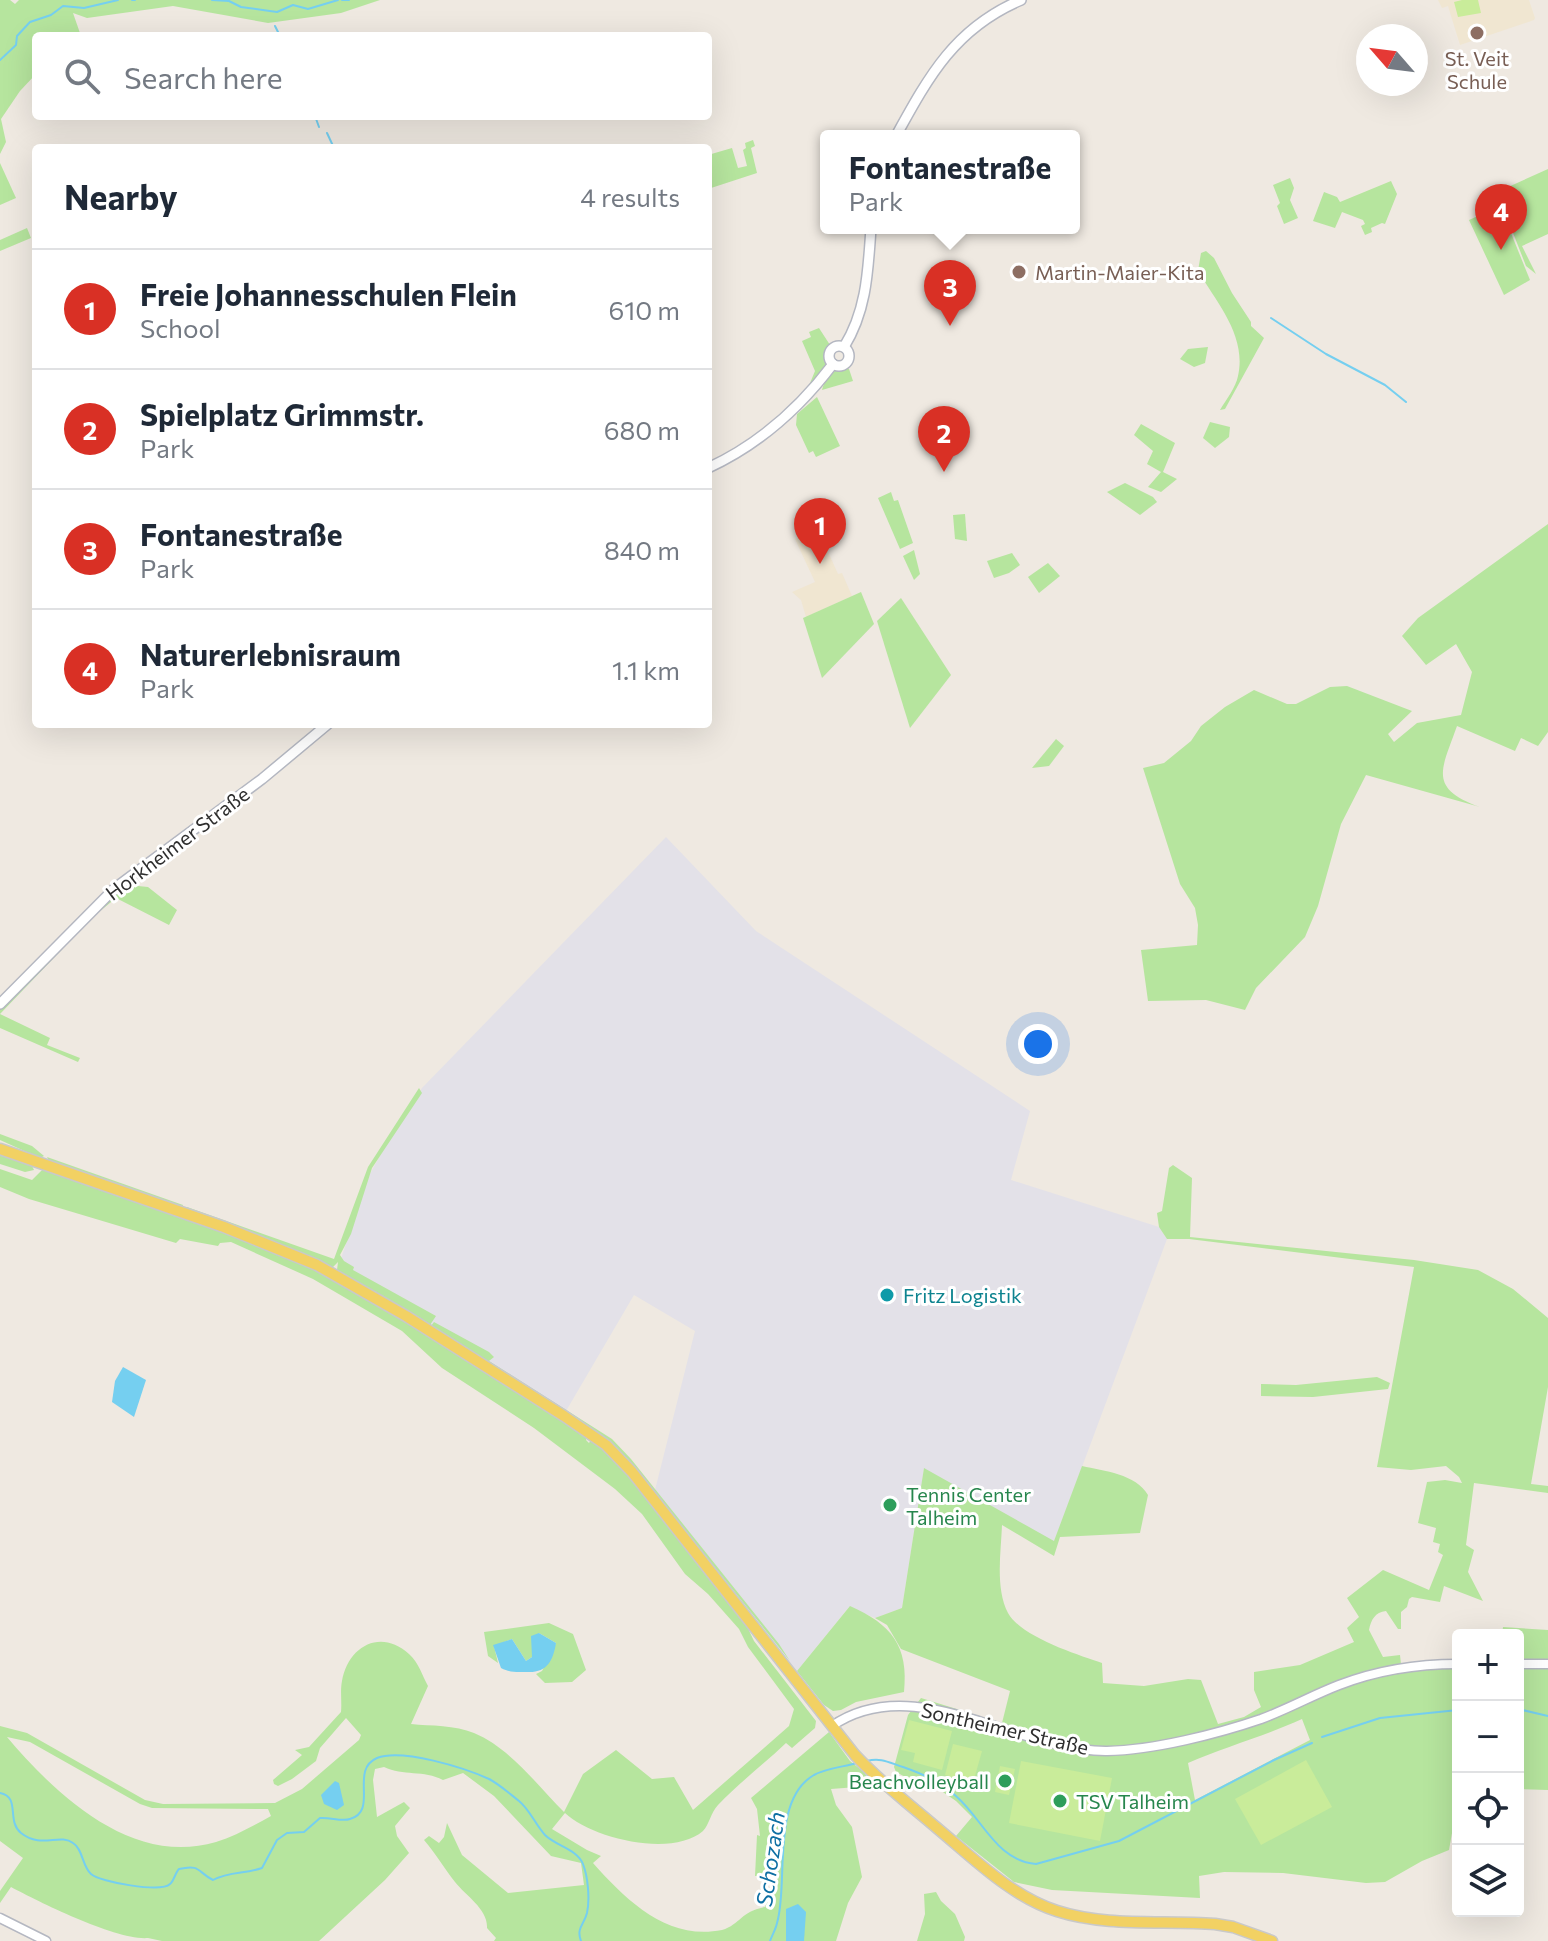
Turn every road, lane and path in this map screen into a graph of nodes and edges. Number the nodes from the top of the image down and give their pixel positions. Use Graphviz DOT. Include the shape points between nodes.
graph roads {
  1 [pos="1021,0"];
  2 [pos="899,130"];
  3 [pos="870,234"];
  4 [pos="712,466"];
  5 [pos="323,728"];
  6 [pos="0,1004"];
  7 [pos="0,1149"];
  8 [pos="1452,1664"];
  9 [pos="1524,1664"];
  10 [pos="1548,1664"];
  11 [pos="832,1726"];
  12 [pos="0,1918"];
  13 [pos="46,1941"];
  14 [pos="1272,1941"];
  1 -- 2 [label="main road" via="952,47"];
  3 -- 4 [label="main road" via="865,296 844,347 837,346 829,355 833,364 781,422"];
  5 -- 6 [label="main road, Horkheimer Straße" via="115,888"];
  7 -- 11 [label="main road" via="317,1265 580,1426 632,1472"];
  8 -- 11 [label="street, Sontheimer Straße" via="1365,1676 1262,1718 1128,1750 1079,1748 903,1705 854,1713"];
  9 -- 10 [label="street"];
  11 -- 14 [label="main road" via="868,1769 995,1875 1046,1907 1085,1917 1215,1924"];
  12 -- 13 [label="street"];
}
